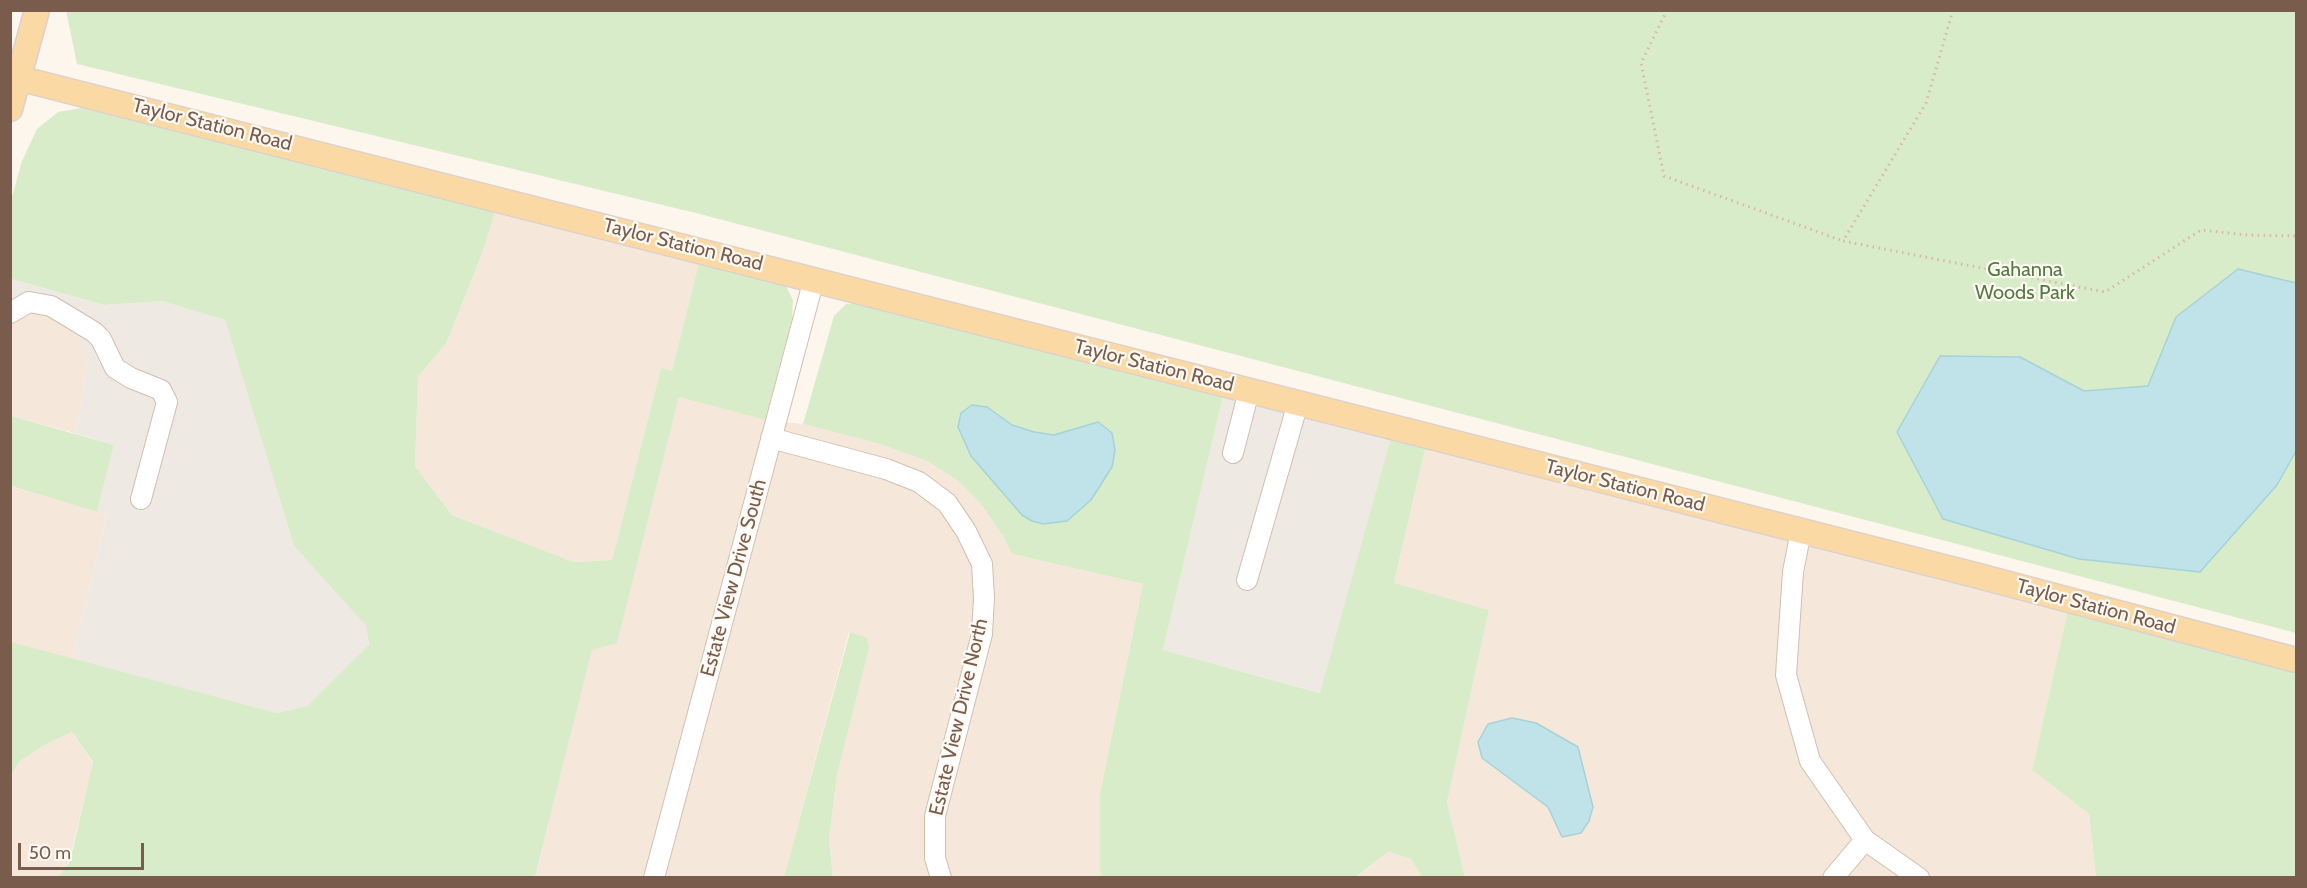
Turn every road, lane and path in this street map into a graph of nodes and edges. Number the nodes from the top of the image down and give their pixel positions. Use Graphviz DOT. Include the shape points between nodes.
graph roads {
  1 [pos="37,10"];
  2 [pos="1667,10"];
  3 [pos="1953,10"];
  4 [pos="15,77"];
  5 [pos="10,110"];
  6 [pos="2296,236"];
  7 [pos="1843,240"];
  8 [pos="814,279"];
  9 [pos="10,313"];
  10 [pos="1249,391"];
  11 [pos="1298,404"];
  12 [pos="771,438"];
  13 [pos="1233,453"];
  14 [pos="141,499"];
  15 [pos="1801,531"];
  16 [pos="1247,580"];
  17 [pos="2296,660"];
  18 [pos="1864,840"];
  19 [pos="654,878"];
  20 [pos="941,878"];
  21 [pos="1833,878"];
  22 [pos="1919,878"];
  1 -- 4 [label="main road"];
  2 -- 7 [label="path" via="1641,63 1664,177"];
  3 -- 7 [label="path" via="1926,103"];
  4 -- 5 [label="main road"];
  4 -- 8 [label="main road, Taylor Station Road"];
  6 -- 7 [label="path" via="2201,230 2104,292"];
  8 -- 10 [label="main road, Taylor Station Road"];
  8 -- 12 [label="street, Estate View Drive South"];
  9 -- 14 [label="street" via="29,302 51,306 94,332 115,368 161,390 167,402"];
  10 -- 11 [label="main road, Taylor Station Road"];
  10 -- 13 [label="street"];
  11 -- 15 [label="main road, Taylor Station Road"];
  11 -- 16 [label="street"];
  12 -- 19 [label="street, Estate View Drive South"];
  12 -- 20 [label="street, Estate View Drive North" via="886,469 919,482 947,503 982,564 982,634 934,816 935,858"];
  15 -- 17 [label="main road, Taylor Station Road"];
  15 -- 18 [label="street" via="1793,572 1786,675 1810,761"];
  18 -- 21 [label="street"];
  18 -- 22 [label="street"];
}
